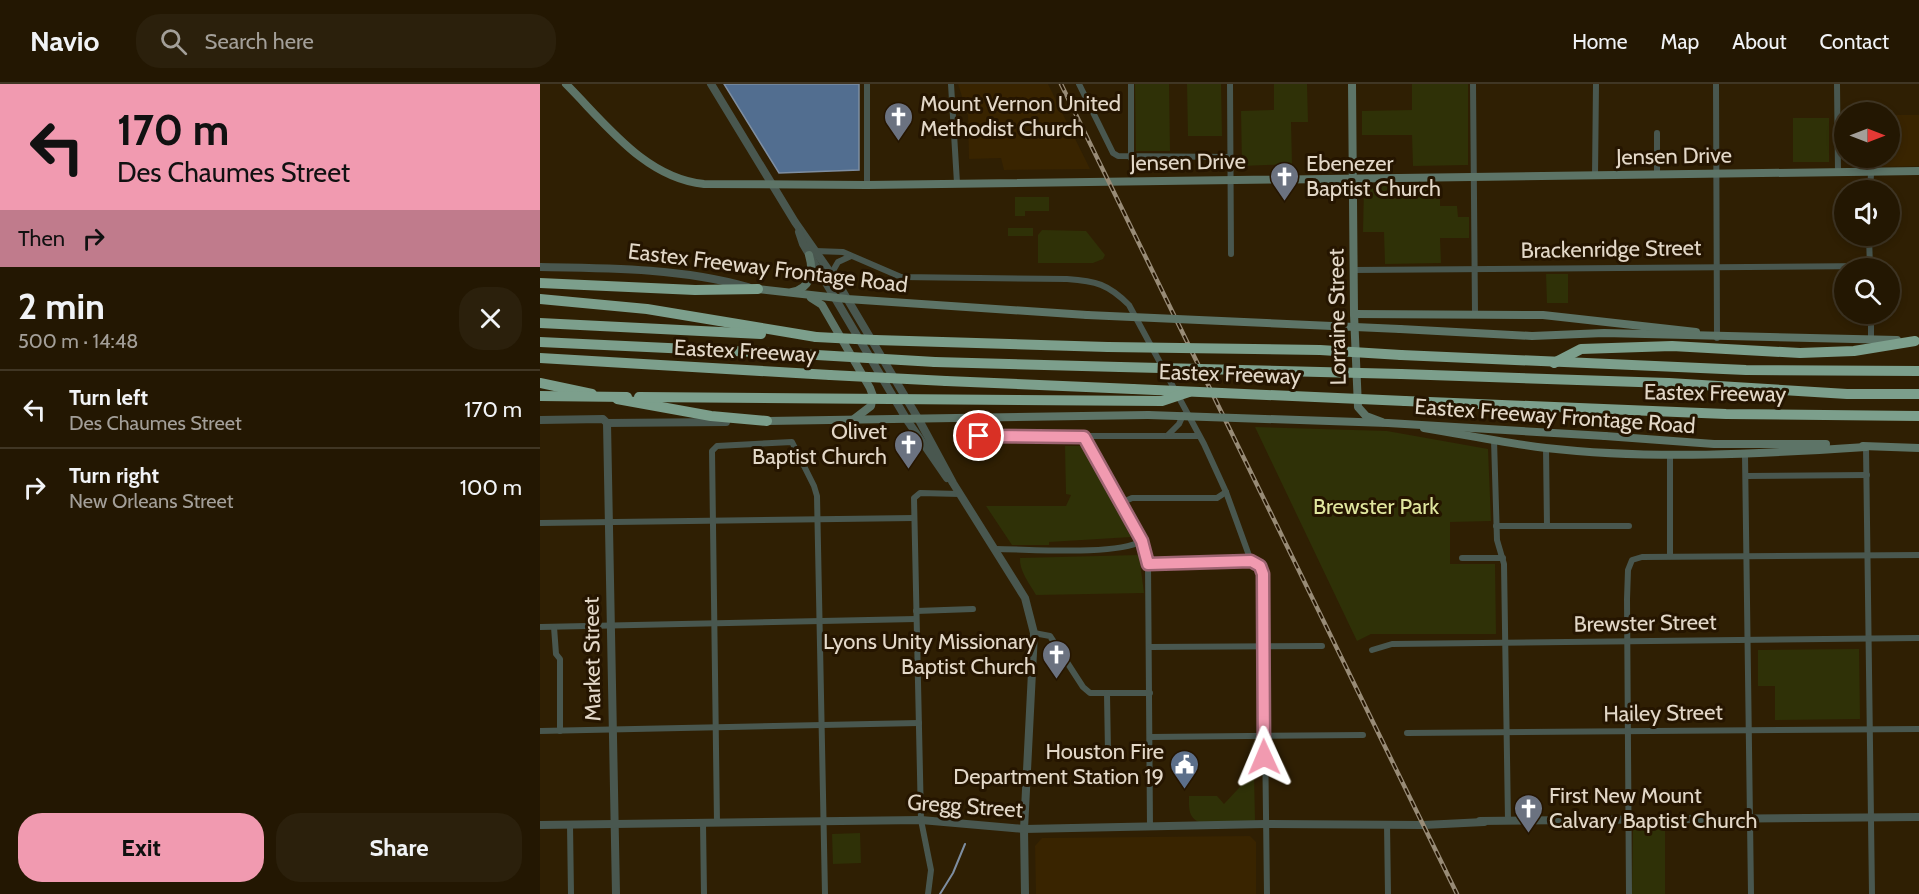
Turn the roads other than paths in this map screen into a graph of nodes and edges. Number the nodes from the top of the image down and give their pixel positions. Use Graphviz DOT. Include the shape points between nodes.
graph roads {
  1 [pos="566,84"];
  2 [pos="711,84"];
  3 [pos="867,84"];
  4 [pos="951,84"];
  5 [pos="1079,84"];
  6 [pos="1131,84"];
  7 [pos="1230,84"];
  8 [pos="1352,84"];
  9 [pos="1473,84"];
  10 [pos="1596,84"];
  11 [pos="1716,84"];
  12 [pos="1837,84"];
  13 [pos="1657,133"];
  14 [pos="1131,158"];
  15 [pos="1230,158"];
  16 [pos="1919,171"];
  17 [pos="1838,172"];
  18 [pos="1717,173"];
  19 [pos="1656,174"];
  20 [pos="1871,174"];
  21 [pos="1474,175"];
  22 [pos="1596,176"];
  23 [pos="1231,179"];
  24 [pos="1352,179"];
  25 [pos="1871,180"];
  26 [pos="957,183"];
  27 [pos="774,184"];
  28 [pos="867,185"];
  29 [pos="812,253"];
  30 [pos="1231,254"];
  31 [pos="852,256"];
  32 [pos="1716,265"];
  33 [pos="540,267"];
  34 [pos="1834,267"];
  35 [pos="1475,268"];
  36 [pos="1353,270"];
  37 [pos="835,280"];
  38 [pos="540,283"];
  39 [pos="758,289"];
  40 [pos="786,293"];
  41 [pos="805,295"];
  42 [pos="834,298"];
  43 [pos="540,299"];
  44 [pos="847,299"];
  45 [pos="1475,313"];
  46 [pos="1353,314"];
  47 [pos="540,322"];
  48 [pos="1871,324"];
  49 [pos="816,337"];
  50 [pos="1717,338"];
  51 [pos="1871,340"];
  52 [pos="1917,341"];
  53 [pos="540,342"];
  54 [pos="540,358"];
  55 [pos="1552,364"];
  56 [pos="1919,371"];
  57 [pos="540,382"];
  58 [pos="1189,392"];
  59 [pos="1919,394"];
  60 [pos="540,396"];
  61 [pos="1185,409"];
  62 [pos="1919,416"];
  63 [pos="970,418"];
  64 [pos="540,420"];
  65 [pos="851,420"];
  66 [pos="907,420"];
  67 [pos="919,420"];
  68 [pos="767,421"];
  69 [pos="607,423"];
  70 [pos="1168,436"];
  71 [pos="1199,436"];
  72 [pos="1084,437"];
  73 [pos="1494,440"];
  74 [pos="1919,442"];
  75 [pos="1866,447"];
  76 [pos="1546,448"];
  77 [pos="1900,448"];
  78 [pos="1919,448"];
  79 [pos="1670,454"];
  80 [pos="1745,454"];
  81 [pos="1867,475"];
  82 [pos="1746,476"];
  83 [pos="953,483"];
  84 [pos="1226,492"];
  85 [pos="960,494"];
  86 [pos="1121,503"];
  87 [pos="914,518"];
  88 [pos="817,520"];
  89 [pos="608,521"];
  90 [pos="711,522"];
  91 [pos="540,523"];
  92 [pos="1496,526"];
  93 [pos="1547,526"];
  94 [pos="1629,526"];
  95 [pos="1142,541"];
  96 [pos="996,549"];
  97 [pos="1869,554"];
  98 [pos="1747,555"];
  99 [pos="1919,555"];
  100 [pos="1670,556"];
  101 [pos="1462,558"];
  102 [pos="1503,558"];
  103 [pos="1251,561"];
  104 [pos="1148,564"];
  105 [pos="973,609"];
  106 [pos="916,611"];
  107 [pos="916,619"];
  108 [pos="819,621"];
  109 [pos="713,624"];
  110 [pos="609,626"];
  111 [pos="540,627"];
  112 [pos="554,627"];
  113 [pos="1034,633"];
  114 [pos="1870,638"];
  115 [pos="1919,638"];
  116 [pos="1748,639"];
  117 [pos="1628,642"];
  118 [pos="1506,643"];
  119 [pos="1150,646"];
  120 [pos="1264,646"];
  121 [pos="1322,646"];
  122 [pos="1372,650"];
  123 [pos="1107,693"];
  124 [pos="1150,693"];
  125 [pos="920,723"];
  126 [pos="821,726"];
  127 [pos="715,728"];
  128 [pos="1919,729"];
  129 [pos="611,730"];
  130 [pos="1749,730"];
  131 [pos="1870,730"];
  132 [pos="540,731"];
  133 [pos="560,731"];
  134 [pos="1629,731"];
  135 [pos="1507,732"];
  136 [pos="1407,733"];
  137 [pos="1363,735"];
  138 [pos="1264,736"];
  139 [pos="1150,737"];
  140 [pos="1108,753"];
  141 [pos="1919,817"];
  142 [pos="1751,818"];
  143 [pos="1871,818"];
  144 [pos="921,820"];
  145 [pos="823,821"];
  146 [pos="1508,821"];
  147 [pos="1629,821"];
  148 [pos="703,823"];
  149 [pos="717,823"];
  150 [pos="614,824"];
  151 [pos="1265,824"];
  152 [pos="1387,824"];
  153 [pos="540,825"];
  154 [pos="570,825"];
  155 [pos="1150,827"];
  156 [pos="1024,829"];
  157 [pos="571,894"];
  158 [pos="616,894"];
  159 [pos="704,894"];
  160 [pos="825,894"];
  161 [pos="928,894"];
  162 [pos="1025,894"];
  163 [pos="1267,894"];
  164 [pos="1388,894"];
  165 [pos="1629,894"];
  166 [pos="1751,894"];
  167 [pos="1872,894"];
  1 -- 27 [label="main road, Jensen Drive" via="645,162 663,173 694,183"];
  2 -- 27 [label="street"];
  3 -- 28 [label="street"];
  4 -- 26 [label="street"];
  5 -- 14 [label="street" via="1113,153"];
  6 -- 14 [label="street"];
  7 -- 15 [label="street"];
  8 -- 24 [label="main road, Lorraine Street"];
  9 -- 21 [label="street"];
  10 -- 22 [label="street"];
  11 -- 18 [label="street"];
  12 -- 17 [label="street"];
  13 -- 19 [label="street"];
  14 -- 15 [label="street"];
  15 -- 23 [label="street"];
  16 -- 20 [label="main road, Jensen Drive"];
  17 -- 18 [label="main road, Jensen Drive"];
  17 -- 20 [label="main road, Jensen Drive"];
  18 -- 19 [label="main road, Jensen Drive"];
  18 -- 32 [label="street"];
  19 -- 22 [label="main road, Jensen Drive"];
  20 -- 25 [label="street"];
  21 -- 22 [label="main road, Jensen Drive"];
  21 -- 24 [label="main road, Jensen Drive"];
  21 -- 35 [label="street"];
  23 -- 24 [label="main road, Jensen Drive"];
  23 -- 26 [label="main road, Jensen Drive"];
  23 -- 30 [label="street"];
  24 -- 36 [label="main road, Lorraine Street"];
  26 -- 28 [label="main road, Jensen Drive"];
  27 -- 28 [label="main road, Jensen Drive"];
  27 -- 29 [label="street"];
  29 -- 31 [label="street, Eastex Freeway Frontage Road" via="843,252"];
  29 -- 37 [label="street"];
  29 -- 40 [label="main road" via="807,282 800,290"];
  29 -- 42 [label="street"];
  31 -- 37 [label="street, Eastex Freeway Frontage Road" via="835,265"];
  31 -- 61 [label="street, Eastex Freeway Frontage Road" via="902,277 1093,280 1113,290 1129,305"];
  32 -- 34 [label="street, Brackenridge Street"];
  32 -- 35 [label="street, Brackenridge Street"];
  32 -- 50 [label="street"];
  33 -- 39 [label="street, Eastex Freeway Frontage Road" via="612,268 718,278"];
  35 -- 36 [label="street, Brackenridge Street"];
  35 -- 45 [label="street"];
  36 -- 46 [label="main road, Lorraine Street"];
  37 -- 44 [label="street"];
  38 -- 39 [label="highway"];
  39 -- 40 [label="main road, Eastex Freeway Frontage Road"];
  40 -- 41 [label="main road, Eastex Freeway Frontage Road"];
  41 -- 42 [label="main road, Eastex Freeway Frontage Road"];
  41 -- 65 [label="main road" via="822,305 870,388 871,406"];
  42 -- 44 [label="main road, Eastex Freeway Frontage Road"];
  42 -- 66 [label="street"];
  43 -- 49 [label="highway" via="647,309"];
  44 -- 50 [label="main road, Eastex Freeway Frontage Road, bridge" via="1087,315 1532,336 1604,333"];
  44 -- 67 [label="street"];
  45 -- 46 [label="main road"];
  45 -- 50 [label="main road" via="1566,317 1704,332"];
  46 -- 73 [label="main road, Lorraine Street" via="1361,411 1381,421"];
  47 -- 49 [label="highway, Eastex Freeway"];
  48 -- 51 [label="street"];
  49 -- 55 [label="highway, Eastex Freeway, bridge" via="1320,350"];
  50 -- 51 [label="main road"];
  51 -- 52 [label="main road"];
  52 -- 55 [label="highway" via="1854,351 1800,353 1672,346 1581,349"];
  53 -- 59 [label="highway, bridge" via="935,362 1669,382 1847,394"];
  54 -- 58 [label="highway, Eastex Freeway, bridge"];
  55 -- 56 [label="highway, Eastex Freeway"];
  57 -- 68 [label="highway" via="656,408"];
  58 -- 60 [label="highway, bridge" via="1162,401"];
  58 -- 62 [label="highway, Eastex Freeway, bridge" via="1726,414"];
  61 -- 70 [label="street"];
  61 -- 71 [label="street, Eastex Freeway Frontage Road"];
  63 -- 67 [label="main road, Eastex Freeway Frontage Road"];
  63 -- 72 [label="street" via="979,436"];
  63 -- 75 [label="main road, Eastex Freeway Frontage Road, bridge" via="1148,415 1365,422 1714,444"];
  64 -- 69 [label="street, Eastex Freeway Frontage Road" via="603,419"];
  65 -- 66 [label="main road, Eastex Freeway Frontage Road"];
  65 -- 68 [label="main road, Eastex Freeway Frontage Road"];
  66 -- 67 [label="main road, Eastex Freeway Frontage Road"];
  66 -- 83 [label="street" via="940,471"];
  67 -- 83 [label="street"];
  68 -- 69 [label="street, Eastex Freeway Frontage Road"];
  69 -- 89 [label="street, Market Street"];
  70 -- 71 [label="street"];
  70 -- 72 [label="street"];
  71 -- 84 [label="street, Eastex Freeway Frontage Road"];
  72 -- 86 [label="street"];
  73 -- 76 [label="main road"];
  73 -- 92 [label="street"];
  74 -- 77 [label="main road"];
  75 -- 77 [label="main road, Eastex Freeway Frontage Road"];
  75 -- 80 [label="main road"];
  75 -- 81 [label="street"];
  76 -- 79 [label="main road"];
  76 -- 93 [label="street"];
  77 -- 78 [label="main road, Eastex Freeway Frontage Road"];
  79 -- 80 [label="main road"];
  79 -- 100 [label="street"];
  80 -- 82 [label="street"];
  81 -- 82 [label="street"];
  81 -- 97 [label="street"];
  82 -- 98 [label="street"];
  83 -- 85 [label="street"];
  84 -- 86 [label="street" via="1217,498 1132,498"];
  84 -- 103 [label="street, Eastex Freeway Frontage Road"];
  85 -- 87 [label="street" via="915,494"];
  85 -- 96 [label="street"];
  86 -- 95 [label="street"];
  87 -- 88 [label="street"];
  87 -- 106 [label="street"];
  88 -- 90 [label="street"];
  88 -- 90 [label="street" via="814,486 792,442 713,448"];
  88 -- 108 [label="street"];
  89 -- 90 [label="street"];
  89 -- 91 [label="street"];
  89 -- 110 [label="street, Market Street"];
  90 -- 109 [label="street"];
  92 -- 93 [label="street"];
  92 -- 102 [label="street"];
  93 -- 94 [label="street"];
  95 -- 96 [label="street" via="1101,548"];
  95 -- 104 [label="street"];
  96 -- 113 [label="street" via="1025,598"];
  97 -- 98 [label="street"];
  97 -- 99 [label="street"];
  97 -- 114 [label="street"];
  98 -- 100 [label="street"];
  98 -- 116 [label="street"];
  100 -- 117 [label="street" via="1632,560 1628,570"];
  101 -- 102 [label="street"];
  102 -- 118 [label="street"];
  103 -- 104 [label="street"];
  103 -- 120 [label="street, Eastex Freeway Frontage Road" via="1260,566 1263,574"];
  104 -- 119 [label="street"];
  105 -- 106 [label="street"];
  106 -- 107 [label="street"];
  107 -- 108 [label="street"];
  107 -- 125 [label="street"];
  108 -- 109 [label="street"];
  108 -- 126 [label="street"];
  109 -- 110 [label="street"];
  109 -- 127 [label="street"];
  110 -- 112 [label="street"];
  110 -- 129 [label="street, Market Street"];
  111 -- 112 [label="street"];
  112 -- 133 [label="street" via="556,654 560,659"];
  113 -- 123 [label="street" via="1050,636 1084,689"];
  113 -- 156 [label="street"];
  114 -- 115 [label="street, Brewster Street"];
  114 -- 116 [label="street, Brewster Street"];
  114 -- 131 [label="street"];
  116 -- 117 [label="street, Brewster Street"];
  116 -- 130 [label="street"];
  117 -- 118 [label="street, Brewster Street"];
  117 -- 134 [label="street"];
  118 -- 122 [label="street, Brewster Street" via="1392,644"];
  118 -- 135 [label="street"];
  119 -- 120 [label="street"];
  119 -- 124 [label="street"];
  120 -- 121 [label="street"];
  120 -- 138 [label="street, Eastex Freeway Frontage Road"];
  123 -- 124 [label="street"];
  123 -- 140 [label="street"];
  124 -- 139 [label="street"];
  125 -- 126 [label="street"];
  125 -- 144 [label="street"];
  126 -- 127 [label="street"];
  126 -- 145 [label="street"];
  127 -- 129 [label="street"];
  127 -- 149 [label="street"];
  128 -- 131 [label="street, Hailey Street"];
  129 -- 133 [label="street"];
  129 -- 150 [label="street, Market Street"];
  130 -- 131 [label="street, Hailey Street"];
  130 -- 134 [label="street, Hailey Street"];
  130 -- 142 [label="street"];
  131 -- 143 [label="street"];
  132 -- 133 [label="street"];
  134 -- 135 [label="street, Hailey Street"];
  134 -- 147 [label="street"];
  135 -- 136 [label="street, Hailey Street"];
  135 -- 146 [label="street"];
  137 -- 138 [label="street"];
  138 -- 139 [label="street"];
  138 -- 151 [label="street, Eastex Freeway Frontage Road"];
  139 -- 155 [label="street"];
  141 -- 143 [label="street, Gregg Street"];
  142 -- 143 [label="street, Gregg Street"];
  142 -- 147 [label="street, Gregg Street"];
  142 -- 166 [label="street"];
  143 -- 167 [label="street"];
  144 -- 145 [label="street, Gregg Street"];
  144 -- 156 [label="street, Gregg Street"];
  144 -- 161 [label="street" via="931,870"];
  145 -- 149 [label="street, Gregg Street"];
  145 -- 160 [label="street"];
  146 -- 147 [label="street, Gregg Street"];
  146 -- 152 [label="street, Gregg Street"];
  147 -- 165 [label="street"];
  148 -- 149 [label="street, Gregg Street"];
  148 -- 150 [label="street, Gregg Street"];
  148 -- 159 [label="street"];
  150 -- 154 [label="street, Gregg Street"];
  150 -- 158 [label="street, Market Street"];
  151 -- 152 [label="street, Gregg Street"];
  151 -- 155 [label="street, Gregg Street"];
  151 -- 163 [label="street, Eastex Freeway Frontage Road"];
  152 -- 164 [label="street"];
  153 -- 154 [label="street, Gregg Street"];
  154 -- 157 [label="street"];
  155 -- 156 [label="street, Gregg Street"];
  156 -- 162 [label="street"];
}
